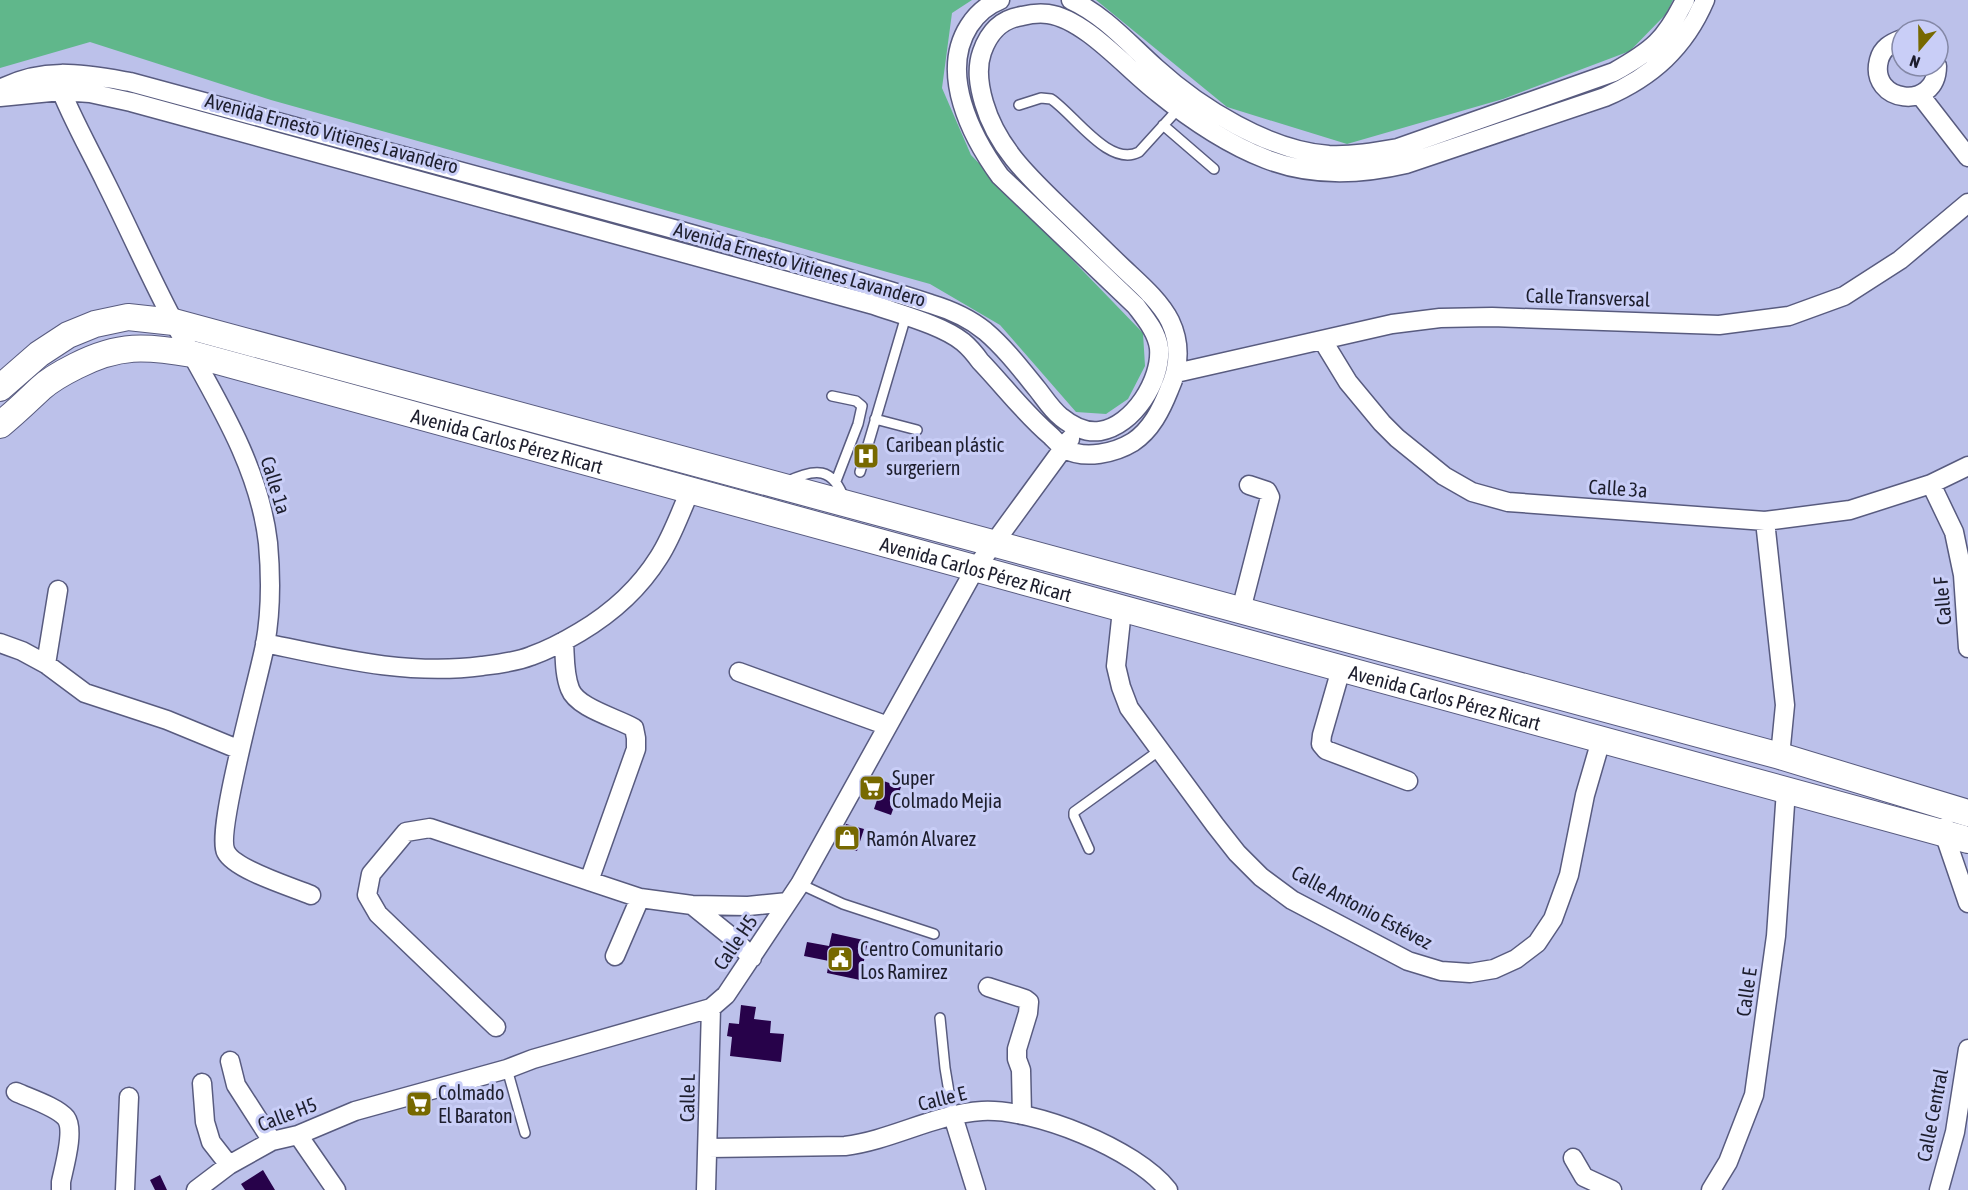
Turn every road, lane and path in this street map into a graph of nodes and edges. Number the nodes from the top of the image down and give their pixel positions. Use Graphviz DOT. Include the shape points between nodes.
graph roads {
  1 [pos="1000,0"];
  2 [pos="1071,0"];
  3 [pos="1685,0"];
  4 [pos="1705,0"];
  5 [pos="1890,46"];
  6 [pos="1614,72"];
  7 [pos="54,73"];
  8 [pos="1935,78"];
  9 [pos="0,89"];
  10 [pos="1624,89"];
  11 [pos="61,91"];
  12 [pos="1920,95"];
  13 [pos="0,97"];
  14 [pos="1019,105"];
  15 [pos="1179,108"];
  16 [pos="1163,125"];
  17 [pos="1968,157"];
  18 [pos="1214,169"];
  19 [pos="1968,203"];
  20 [pos="906,316"];
  21 [pos="174,322"];
  22 [pos="1170,322"];
  23 [pos="1152,328"];
  24 [pos="1323,341"];
  25 [pos="192,354"];
  26 [pos="1176,373"];
  27 [pos="0,388"];
  28 [pos="832,396"];
  29 [pos="875,419"];
  30 [pos="0,425"];
  31 [pos="1076,427"];
  32 [pos="917,430"];
  33 [pos="1065,448"];
  34 [pos="1968,466"];
  35 [pos="860,472"];
  36 [pos="1931,484"];
  37 [pos="1249,485"];
  38 [pos="690,491"];
  39 [pos="841,492"];
  40 [pos="1765,521"];
  41 [pos="995,543"];
  42 [pos="975,569"];
  43 [pos="58,590"];
  44 [pos="1122,610"];
  45 [pos="1241,610"];
  46 [pos="564,641"];
  47 [pos="0,643"];
  48 [pos="265,643"];
  49 [pos="1968,648"];
  50 [pos="45,664"];
  51 [pos="1341,669"];
  52 [pos="739,672"];
  53 [pos="888,726"];
  54 [pos="1601,740"];
  55 [pos="240,750"];
  56 [pos="1160,750"];
  57 [pos="1780,756"];
  58 [pos="1408,781"];
  59 [pos="1786,790"];
  60 [pos="1959,810"];
  61 [pos="1944,832"];
  62 [pos="1968,840"];
  63 [pos="1089,849"];
  64 [pos="589,881"];
  65 [pos="801,884"];
  66 [pos="311,895"];
  67 [pos="640,898"];
  68 [pos="788,902"];
  69 [pos="1968,903"];
  70 [pos="692,905"];
  71 [pos="934,934"];
  72 [pos="615,956"];
  73 [pos="752,958"];
  74 [pos="988,987"];
  75 [pos="711,1008"];
  76 [pos="940,1018"];
  77 [pos="496,1027"];
  78 [pos="1968,1049"];
  79 [pos="230,1061"];
  80 [pos="507,1069"];
  81 [pos="202,1083"];
  82 [pos="16,1092"];
  83 [pos="129,1097"];
  84 [pos="1022,1115"];
  85 [pos="953,1116"];
  86 [pos="525,1133"];
  87 [pos="1961,1133"];
  88 [pos="298,1135"];
  89 [pos="272,1141"];
  90 [pos="708,1148"];
  91 [pos="1573,1158"];
  92 [pos="229,1165"];
  93 [pos="62,1190"];
  94 [pos="125,1190"];
  95 [pos="196,1190"];
  96 [pos="336,1190"];
  97 [pos="706,1190"];
  98 [pos="976,1190"];
  99 [pos="1168,1190"];
  100 [pos="1612,1190"];
  101 [pos="1711,1190"];
  102 [pos="1939,1190"];
  1 -- 23 [label="street" via="976,15 958,54 961,98 979,141 1000,176 1136,306"];
  2 -- 6 [label="street" via="1103,19 1199,101 1251,132 1303,151 1329,154 1398,148"];
  3 -- 6 [label="street" via="1660,40 1643,56"];
  4 -- 10 [label="street, Avenida Ernesto Vitienes Lavandero" via="1674,51 1654,70"];
  5 -- 12 [label="street" via="1880,56 1878,66 1883,85 1900,97"];
  6 -- 10 [label="street"];
  7 -- 9 [label="street, Avenida Ernesto Vitienes Lavandero" via="18,80"];
  7 -- 11 [label="street, Calle 1a"];
  7 -- 31 [label="street, Avenida Ernesto Vitienes Lavandero" via="130,82 824,270 948,309 987,333 1058,416"];
  8 -- 12 [label="street"];
  10 -- 15 [label="street, Avenida Ernesto Vitienes Lavandero" via="1434,155 1359,172 1313,172 1264,159"];
  11 -- 13 [label="street, Avenida Ernesto Vitienes Lavandero"];
  11 -- 20 [label="street, Avenida Ernesto Vitienes Lavandero" via="131,102"];
  11 -- 21 [label="street, Calle 1a"];
  12 -- 17 [label="street"];
  14 -- 16 [label="lane" via="1051,99 1099,142 1120,155 1139,152"];
  15 -- 16 [label="lane"];
  15 -- 22 [label="street, Avenida Ernesto Vitienes Lavandero" via="1090,34 1048,14 1012,17 999,24 982,52 978,69 980,91 998,138 1036,184 1143,287"];
  16 -- 18 [label="lane"];
  19 -- 24 [label="street, Calle Transversal" via="1900,260 1844,296 1789,316 1719,325 1492,316 1440,318 1392,324"];
  20 -- 29 [label="lane"];
  20 -- 33 [label="street, Avenida Ernesto Vitienes Lavandero" via="963,342 1034,422"];
  21 -- 25 [label="street, Calle 1a"];
  21 -- 27 [label="main road, Avenida Carlos Pérez Ricart" via="128,317 95,324 68,335 39,354"];
  21 -- 39 [label="main road, Avenida Carlos Pérez Ricart" via="778,485"];
  22 -- 23 [label="street"];
  22 -- 26 [label="street, Avenida Ernesto Vitienes Lavandero" via="1178,355"];
  23 -- 31 [label="street" via="1159,348 1156,372 1135,410 1116,425 1100,431"];
  24 -- 26 [label="street, Calle Transversal"];
  24 -- 40 [label="street, Calle 3a" via="1348,382 1382,423 1444,476 1472,492 1508,502"];
  25 -- 30 [label="main road, Avenida Carlos Pérez Ricart" via="164,349 115,350 61,374"];
  25 -- 38 [label="main road, Avenida Carlos Pérez Ricart"];
  25 -- 48 [label="street, Calle 1a" via="243,454 261,505 268,543 270,593"];
  26 -- 33 [label="street, Avenida Ernesto Vitienes Lavandero" via="1154,422 1140,437 1093,455"];
  28 -- 39 [label="lane" via="862,406"];
  29 -- 32 [label="lane"];
  29 -- 35 [label="lane"];
  31 -- 33 [label="street, Calle H5"];
  33 -- 41 [label="street, Calle H5"];
  34 -- 36 [label="street, Calle 3a"];
  36 -- 40 [label="street, Calle 3a" via="1850,510"];
  36 -- 49 [label="street, Calle F" via="1954,532 1963,575"];
  37 -- 45 [label="street" via="1267,491 1270,497"];
  38 -- 42 [label="main road, Avenida Carlos Pérez Ricart"];
  38 -- 46 [label="street" via="671,535 645,576 604,617"];
  39 -- 41 [label="main road, Avenida Carlos Pérez Ricart"];
  40 -- 57 [label="street" via="1785,705"];
  41 -- 42 [label="street, Calle H5"];
  41 -- 45 [label="main road, Avenida Carlos Pérez Ricart"];
  42 -- 44 [label="main road, Avenida Carlos Pérez Ricart"];
  42 -- 53 [label="street, Calle H5"];
  43 -- 50 [label="street"];
  44 -- 51 [label="main road, Avenida Carlos Pérez Ricart"];
  44 -- 56 [label="street, Calle Antonio Estévez" via="1116,666 1121,687 1129,708"];
  45 -- 57 [label="main road, Avenida Carlos Pérez Ricart"];
  46 -- 48 [label="street" via="530,657 496,665 431,670 346,660"];
  46 -- 64 [label="street" via="570,690 589,707 634,728 636,738 636,749"];
  47 -- 50 [label="street"];
  48 -- 55 [label="street, Calle 1a"];
  50 -- 55 [label="street" via="85,693"];
  51 -- 54 [label="main road, Avenida Carlos Pérez Ricart"];
  51 -- 58 [label="street" via="1321,744 1326,750"];
  52 -- 53 [label="street"];
  53 -- 65 [label="street, Calle H5"];
  54 -- 56 [label="street, Calle Antonio Estévez" via="1569,875 1553,919 1537,943 1516,959 1494,969 1470,973 1441,971 1408,961 1292,900 1237,853"];
  54 -- 59 [label="main road, Avenida Carlos Pérez Ricart"];
  55 -- 66 [label="street, Calle 1a" via="223,840 226,853 241,867"];
  56 -- 63 [label="lane" via="1074,812"];
  57 -- 60 [label="main road, Avenida Carlos Pérez Ricart"];
  59 -- 61 [label="main road, Avenida Carlos Pérez Ricart"];
  59 -- 101 [label="street, Calle E" via="1776,936 1754,1095 1728,1162"];
  60 -- 61 [label="street"];
  61 -- 62 [label="main road, Avenida Carlos Pérez Ricart"];
  61 -- 69 [label="street"];
  64 -- 67 [label="street"];
  64 -- 77 [label="street" via="430,828 406,832 371,874 367,895 378,914"];
  65 -- 68 [label="street, Calle H5"];
  65 -- 71 [label="lane" via="843,904"];
  67 -- 70 [label="street"];
  67 -- 72 [label="street"];
  68 -- 70 [label="street"];
  68 -- 73 [label="street, Calle H5"];
  70 -- 73 [label="street"];
  73 -- 75 [label="street, Calle H5" via="726,995"];
  74 -- 84 [label="street" via="1029,1002 1017,1050"];
  75 -- 80 [label="street, Calle H5"];
  75 -- 90 [label="street, Calle L"];
  76 -- 85 [label="lane"];
  78 -- 87 [label="street, Calle Central"];
  79 -- 89 [label="street" via="236,1084"];
  80 -- 86 [label="lane"];
  80 -- 88 [label="street, Calle H5" via="355,1111"];
  81 -- 92 [label="street" via="211,1142"];
  82 -- 93 [label="street" via="66,1118 70,1130"];
  83 -- 94 [label="street"];
  84 -- 85 [label="street, Calle E" via="984,1111"];
  84 -- 99 [label="street, Calle E" via="1069,1129 1123,1153 1151,1172"];
  85 -- 90 [label="street, Calle E" via="845,1146"];
  85 -- 98 [label="street"];
  87 -- 102 [label="street, Calle Central"];
  88 -- 89 [label="street, Calle H5"];
  88 -- 96 [label="street"];
  89 -- 92 [label="street, Calle H5"];
  90 -- 97 [label="street, Calle L"];
  91 -- 100 [label="street" via="1584,1177"];
  92 -- 95 [label="street, Calle H5"];
}
